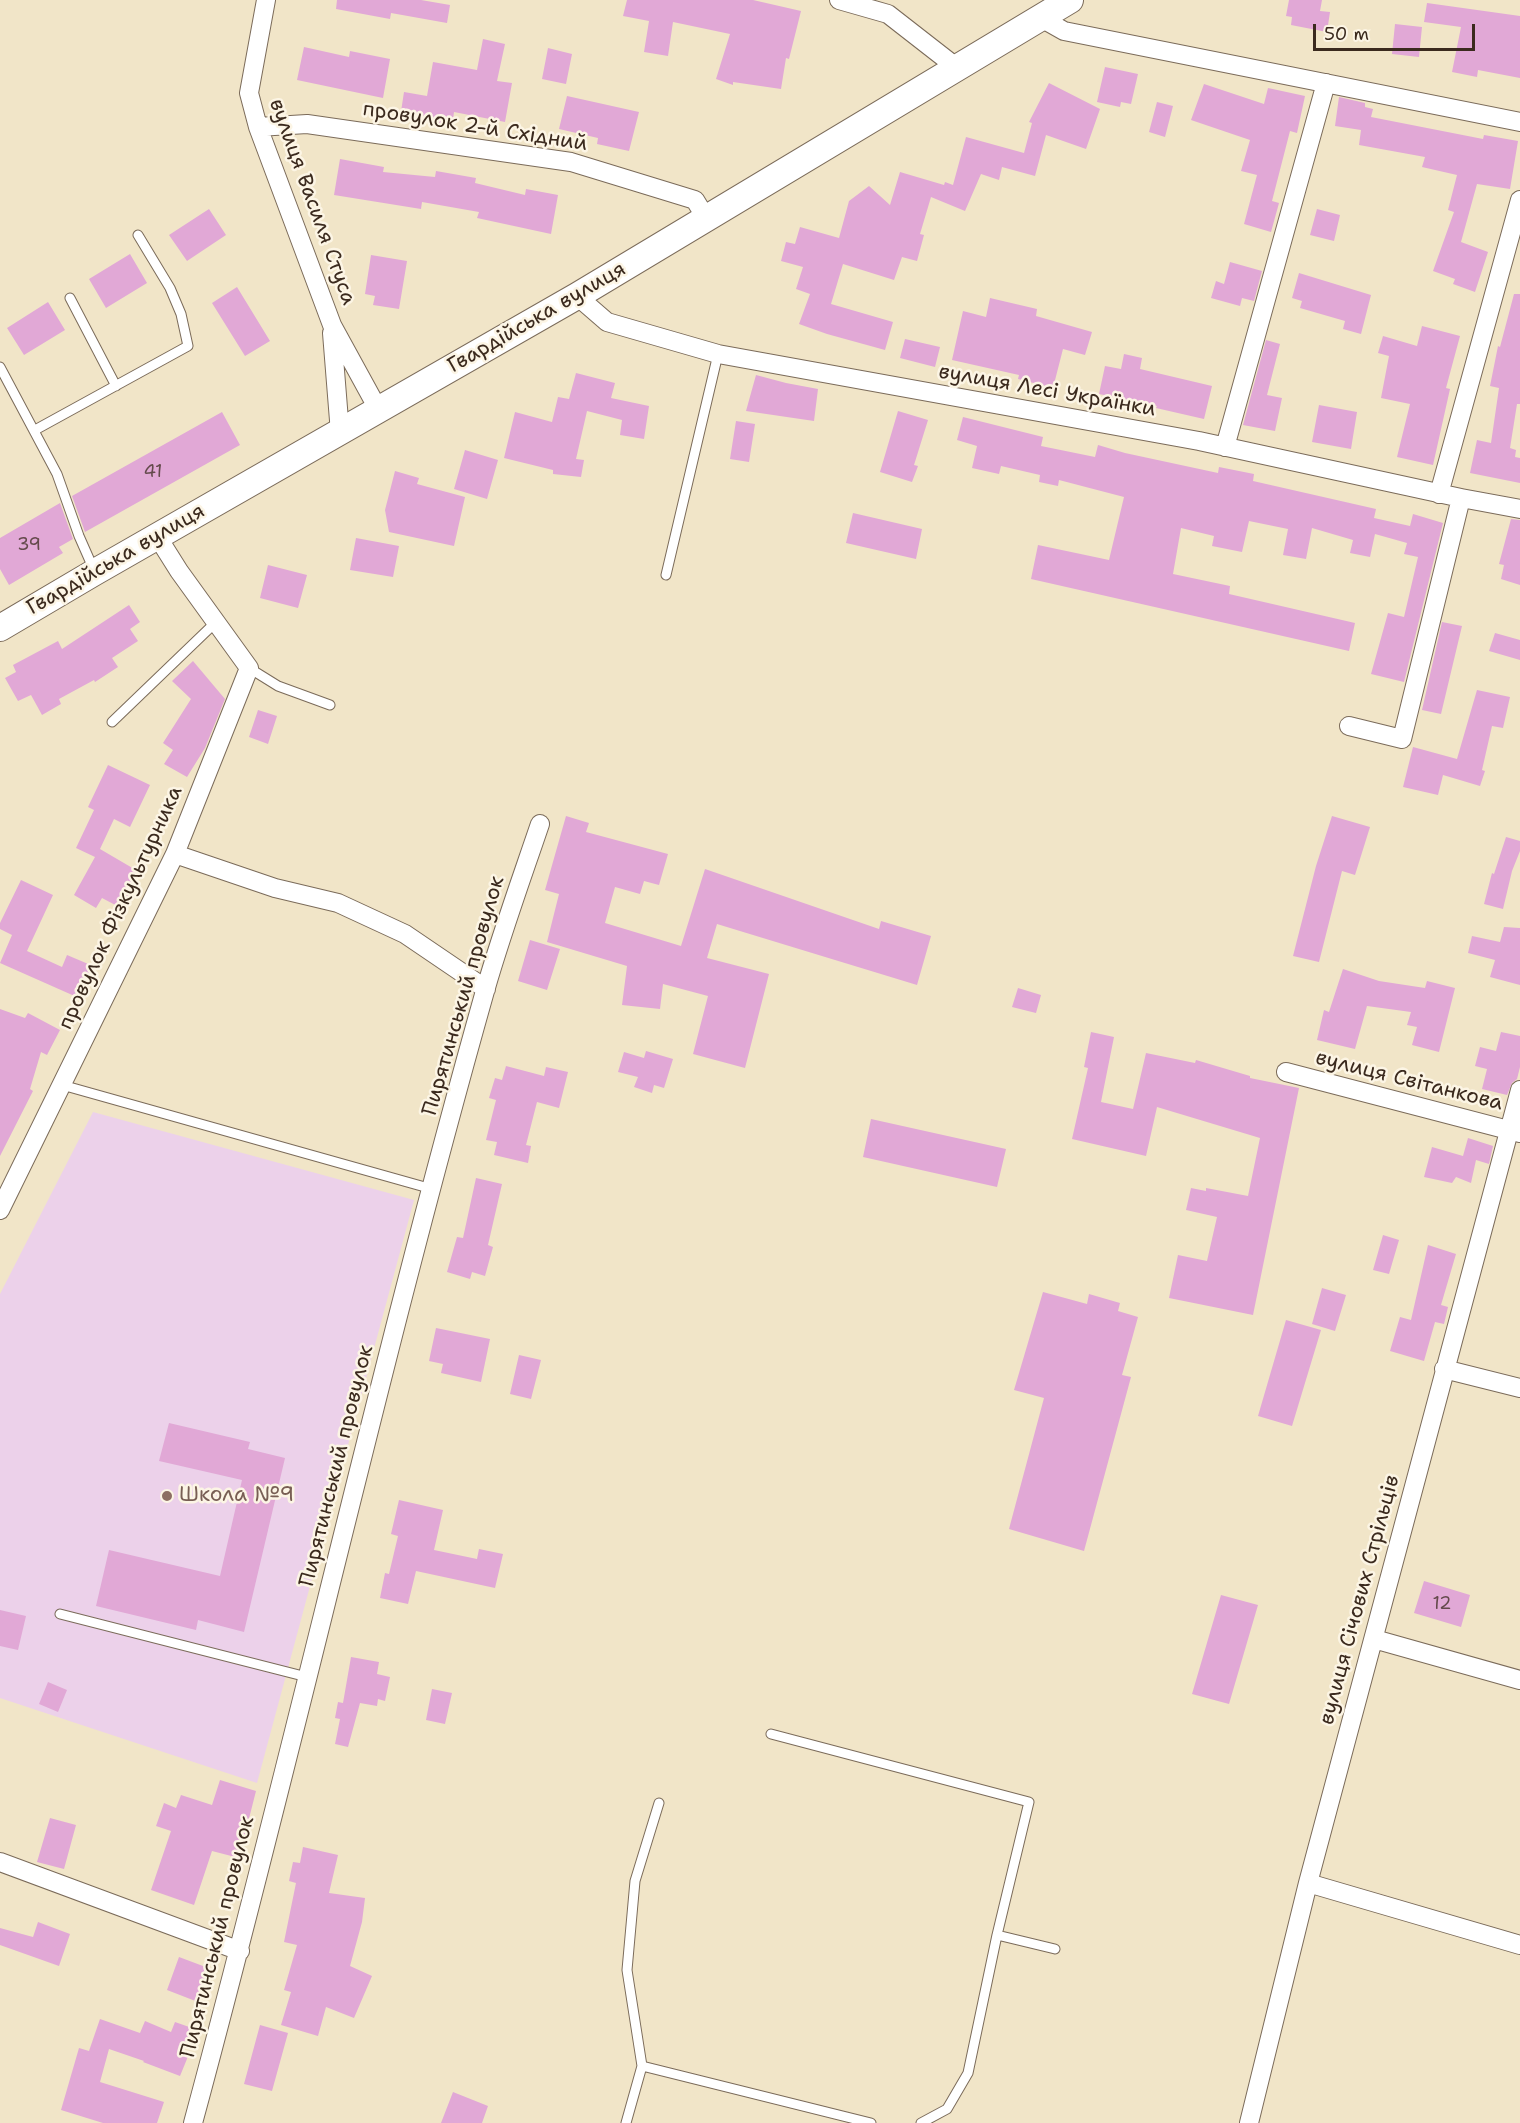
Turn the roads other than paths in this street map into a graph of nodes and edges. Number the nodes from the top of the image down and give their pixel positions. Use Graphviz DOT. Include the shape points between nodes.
graph roads {
  1 [pos="266,0"];
  2 [pos="838,0"];
  3 [pos="1070,0"];
  4 [pos="1041,18"];
  5 [pos="956,67"];
  6 [pos="1326,83"];
  7 [pos="1520,122"];
  8 [pos="258,127"];
  9 [pos="1520,200"];
  10 [pos="706,218"];
  11 [pos="138,235"];
  12 [pos="577,296"];
  13 [pos="70,297"];
  14 [pos="332,325"];
  15 [pos="718,354"];
  16 [pos="0,367"];
  17 [pos="116,386"];
  18 [pos="378,409"];
  19 [pos="35,430"];
  20 [pos="340,433"];
  21 [pos="1225,447"];
  22 [pos="1439,494"];
  23 [pos="1461,498"];
  24 [pos="1520,509"];
  25 [pos="157,536"];
  26 [pos="95,572"];
  27 [pos="666,575"];
  28 [pos="216,622"];
  29 [pos="0,628"];
  30 [pos="249,668"];
  31 [pos="330,705"];
  32 [pos="112,722"];
  33 [pos="1349,726"];
  34 [pos="540,824"];
  35 [pos="175,854"];
  36 [pos="486,989"];
  37 [pos="1286,1072"];
  38 [pos="62,1085"];
  39 [pos="1520,1090"];
  40 [pos="1515,1131"];
  41 [pos="432,1189"];
  42 [pos="0,1210"];
  43 [pos="1444,1369"];
  44 [pos="1520,1388"];
  45 [pos="60,1614"];
  46 [pos="1374,1640"];
  47 [pos="307,1677"];
  48 [pos="1520,1680"];
  49 [pos="771,1734"];
  50 [pos="660,1803"];
  51 [pos="0,1862"];
  52 [pos="1308,1883"];
  53 [pos="997,1935"];
  54 [pos="1520,1945"];
  55 [pos="1055,1949"];
  56 [pos="240,1951"];
  57 [pos="642,2066"];
  58 [pos="193,2123"];
  59 [pos="626,2123"];
  60 [pos="871,2123"];
  61 [pos="921,2123"];
  62 [pos="1248,2123"];
  1 -- 8 [label="street, вулиця Василя Стуса" via="249,93"];
  2 -- 5 [label="street" via="888,14"];
  3 -- 4 [label="main road, Гвардійська вулиця"];
  4 -- 5 [label="main road, Гвардійська вулиця"];
  4 -- 6 [label="street" via="1064,31"];
  5 -- 10 [label="main road, Гвардійська вулиця"];
  6 -- 7 [label="street"];
  6 -- 21 [label="street"];
  8 -- 10 [label="street, провулок 2-й Східний" via="307,124 571,162 695,200"];
  8 -- 14 [label="street, вулиця Василя Стуса"];
  9 -- 22 [label="street"];
  10 -- 12 [label="main road, Гвардійська вулиця"];
  11 -- 17 [label="lane" via="170,288 188,346"];
  12 -- 15 [label="street, вулиця Лесі Українки" via="607,322"];
  12 -- 18 [label="main road, Гвардійська вулиця"];
  13 -- 17 [label="lane"];
  14 -- 18 [label="street, вулиця Василя Стуса"];
  14 -- 20 [label="street"];
  15 -- 21 [label="street, вулиця Лесі Українки"];
  15 -- 27 [label="lane"];
  16 -- 19 [label="lane"];
  17 -- 19 [label="lane"];
  18 -- 20 [label="main road, Гвардійська вулиця"];
  19 -- 26 [label="lane" via="57,474"];
  20 -- 25 [label="main road, Гвардійська вулиця"];
  21 -- 22 [label="street, вулиця Лесі Українки"];
  22 -- 23 [label="street, вулиця Лесі Українки"];
  23 -- 24 [label="street, вулиця Лесі Українки"];
  23 -- 33 [label="street" via="1402,740"];
  25 -- 26 [label="main road, Гвардійська вулиця"];
  25 -- 28 [label="street"];
  26 -- 29 [label="main road, Гвардійська вулиця"];
  28 -- 30 [label="street"];
  28 -- 32 [label="lane"];
  30 -- 31 [label="lane" via="278,686"];
  30 -- 35 [label="street, провулок Фізкультурника"];
  34 -- 36 [label="street, Пирятинський провулок"];
  35 -- 36 [label="street" via="275,888 338,903 405,934"];
  35 -- 38 [label="street, провулок Фізкультурника"];
  36 -- 41 [label="street, Пирятинський провулок"];
  37 -- 40 [label="street, вулиця Світанкова"];
  38 -- 41 [label="lane"];
  38 -- 42 [label="street, провулок Фізкультурника"];
  39 -- 40 [label="street, вулиця Січових Стрільців"];
  40 -- 43 [label="street, вулиця Січових Стрільців"];
  41 -- 47 [label="street, Пирятинський провулок"];
  43 -- 44 [label="street"];
  43 -- 46 [label="street, вулиця Січових Стрільців"];
  45 -- 47 [label="lane"];
  46 -- 48 [label="street"];
  46 -- 52 [label="street, вулиця Січових Стрільців"];
  47 -- 56 [label="street, Пирятинський провулок"];
  49 -- 53 [label="lane" via="1029,1802"];
  50 -- 57 [label="lane" via="635,1881 627,1970"];
  51 -- 56 [label="street"];
  52 -- 54 [label="street"];
  52 -- 62 [label="street, вулиця Січових Стрільців"];
  53 -- 55 [label="lane"];
  53 -- 61 [label="lane" via="968,2073 947,2109"];
  56 -- 58 [label="street, Пирятинський провулок"];
  57 -- 59 [label="lane"];
  57 -- 60 [label="lane"];
}
